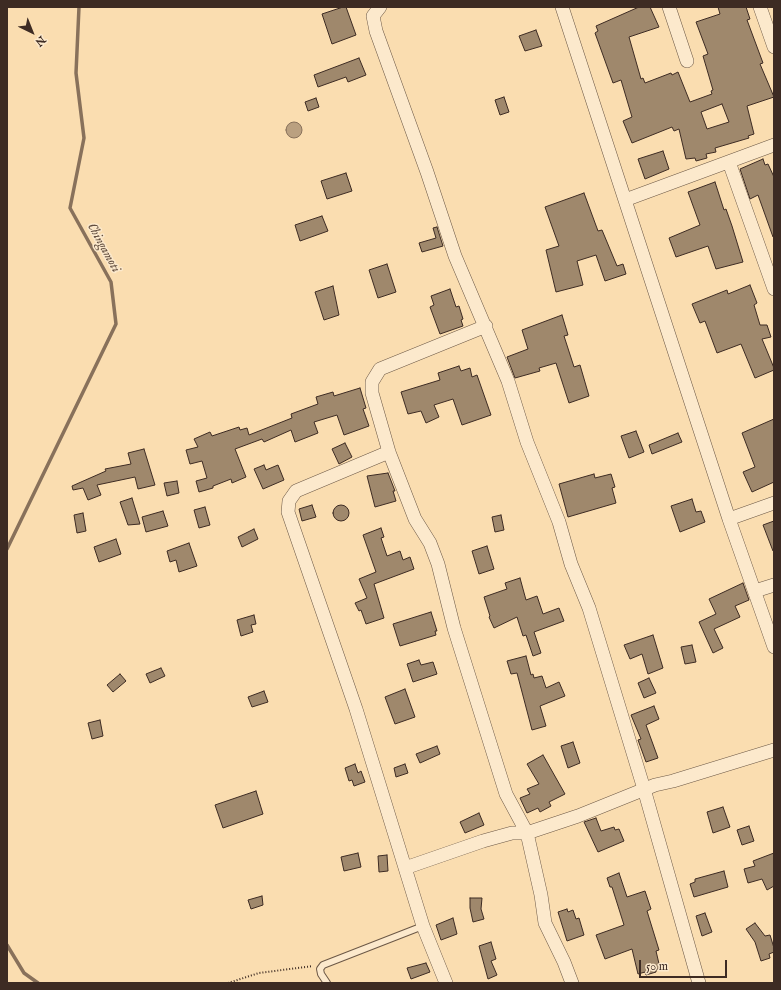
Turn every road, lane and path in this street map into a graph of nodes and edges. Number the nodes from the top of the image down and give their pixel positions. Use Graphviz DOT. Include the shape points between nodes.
graph roads {
  1 [pos="380,7"];
  2 [pos="562,7"];
  3 [pos="669,7"];
  4 [pos="760,7"];
  5 [pos="774,47"];
  6 [pos="687,61"];
  7 [pos="774,145"];
  8 [pos="729,162"];
  9 [pos="625,200"];
  10 [pos="774,289"];
  11 [pos="486,326"];
  12 [pos="390,452"];
  13 [pos="774,503"];
  14 [pos="729,519"];
  15 [pos="774,585"];
  16 [pos="755,591"];
  17 [pos="774,647"];
  18 [pos="774,750"];
  19 [pos="644,789"];
  20 [pos="527,833"];
  21 [pos="405,868"];
  22 [pos="423,926"];
  23 [pos="323,965"];
  24 [pos="228,983"];
  25 [pos="327,983"];
  26 [pos="446,983"];
  27 [pos="572,983"];
  28 [pos="699,983"];
  1 -- 11 [label="street" via="373,16 376,31 455,256"];
  2 -- 9 [label="street"];
  3 -- 6 [label="street"];
  4 -- 5 [label="street"];
  7 -- 8 [label="street"];
  8 -- 9 [label="street"];
  8 -- 10 [label="street"];
  9 -- 14 [label="street"];
  11 -- 12 [label="street" via="380,369 375,375 372,393"];
  11 -- 19 [label="street" via="508,381 527,442 559,522 570,564 589,608"];
  12 -- 20 [label="street" via="414,519 430,543 438,564 454,628 506,794"];
  12 -- 21 [label="street" via="296,491 289,501 288,512 356,709"];
  13 -- 14 [label="street"];
  14 -- 16 [label="street"];
  15 -- 16 [label="street"];
  16 -- 17 [label="street"];
  18 -- 19 [label="street"];
  19 -- 20 [label="street" via="578,816"];
  19 -- 28 [label="street"];
  20 -- 21 [label="street" via="482,841"];
  20 -- 27 [label="street" via="545,923"];
  21 -- 22 [label="street"];
  22 -- 23 [label="lane"];
  22 -- 26 [label="street"];
  23 -- 24 [label="path" via="259,973"];
  23 -- 25 [label="lane" via="320,969 321,974"];
}
